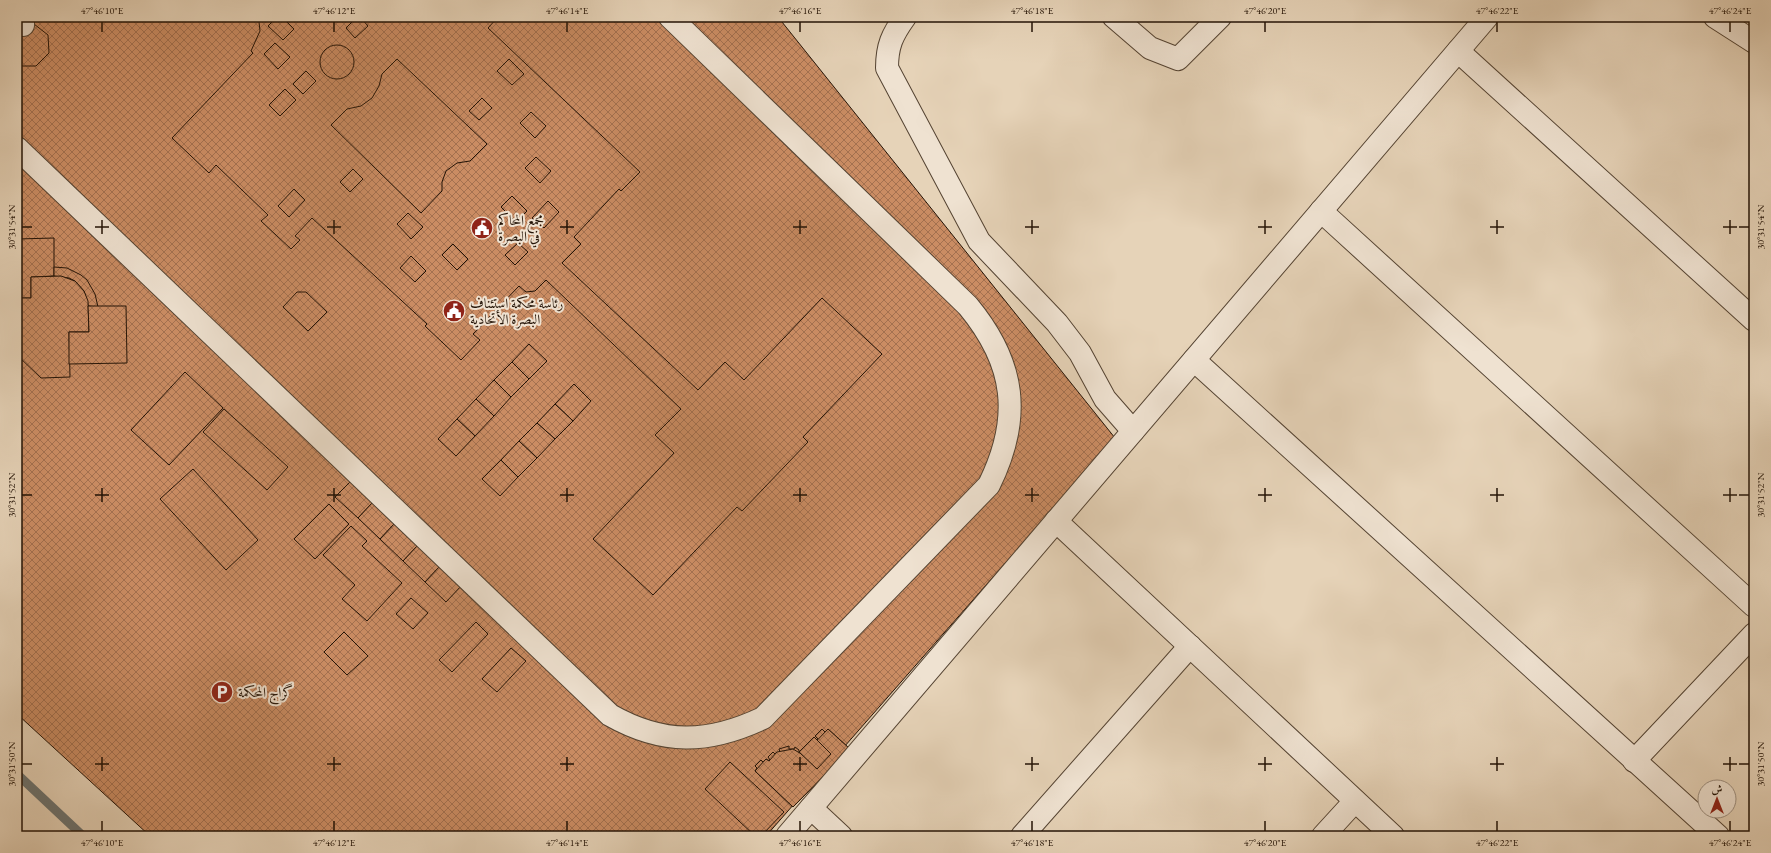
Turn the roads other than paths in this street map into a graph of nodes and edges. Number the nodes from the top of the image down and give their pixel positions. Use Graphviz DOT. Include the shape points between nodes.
graph roads {
  1 [pos="670,17"];
  2 [pos="905,17"];
  3 [pos="1114,17"];
  4 [pos="1220,17"];
  5 [pos="1487,17"];
  6 [pos="1715,17"];
  7 [pos="1754,42"];
  8 [pos="1458,51"];
  9 [pos="17,148"];
  10 [pos="1321,211"];
  11 [pos="1754,320"];
  12 [pos="1194,360"];
  13 [pos="1133,431"];
  14 [pos="1056,521"];
  15 [pos="1754,606"];
  16 [pos="1754,634"];
  17 [pos="1190,646"];
  18 [pos="1634,761"];
  19 [pos="1355,801"];
  20 [pos="811,808"];
  21 [pos="787,836"];
  22 [pos="840,836"];
  23 [pos="1022,836"];
  24 [pos="1323,836"];
  25 [pos="1393,836"];
  26 [pos="1718,836"];
  1 -- 9 [label="street" via="968,306 984,324 996,345 1005,368 1009,392 1007,440 1000,464 989,485 763,718 724,734 703,737 663,736 638,729 610,715"];
  2 -- 13 [label="street" via="895,30 887,49 886,68 979,241 1057,323 1080,353 1105,399"];
  3 -- 4 [label="street" via="1150,48 1178,59"];
  5 -- 8 [label="street"];
  6 -- 7 [label="street"];
  8 -- 10 [label="street"];
  8 -- 11 [label="street"];
  10 -- 12 [label="street"];
  10 -- 15 [label="street"];
  12 -- 13 [label="street"];
  12 -- 18 [label="street"];
  13 -- 14 [label="street"];
  14 -- 17 [label="street"];
  14 -- 20 [label="street"];
  16 -- 18 [label="street"];
  17 -- 19 [label="street"];
  17 -- 23 [label="street"];
  18 -- 26 [label="street"];
  19 -- 24 [label="street"];
  19 -- 25 [label="street"];
  20 -- 21 [label="street"];
  20 -- 22 [label="street"];
}
